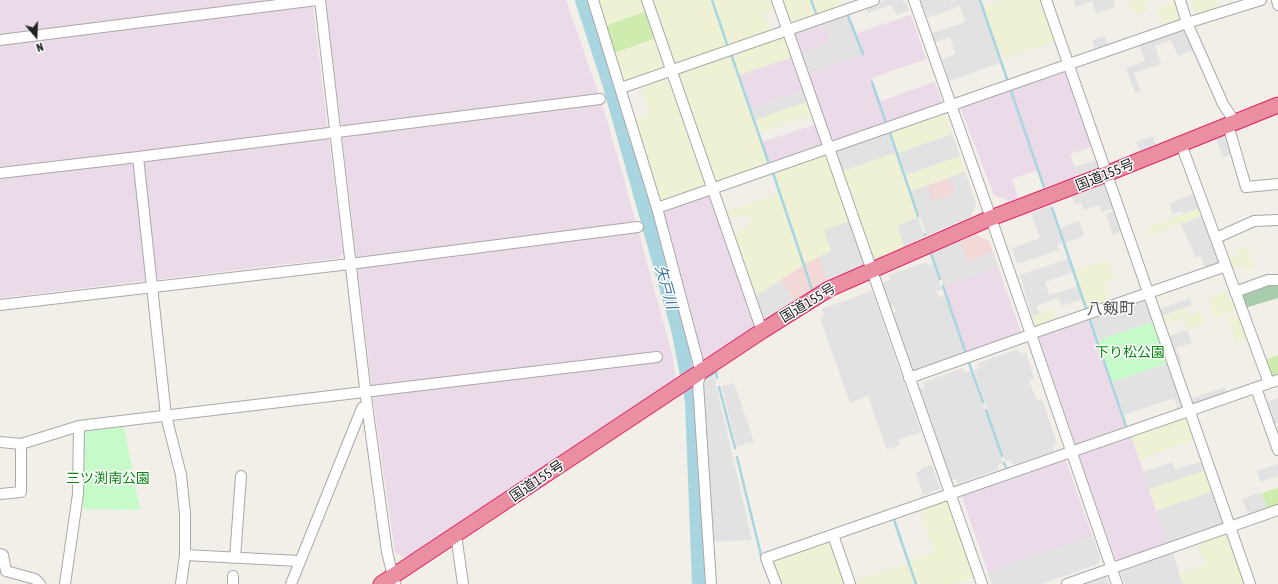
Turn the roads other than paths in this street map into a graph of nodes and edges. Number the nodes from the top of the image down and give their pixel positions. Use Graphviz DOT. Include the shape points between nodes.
graph roads {
  1 [pos="319,0"];
  2 [pos="593,0"];
  3 [pos="647,0"];
  4 [pos="777,0"];
  5 [pos="874,0"];
  6 [pos="914,0"];
  7 [pos="1180,0"];
  8 [pos="1262,0"];
  9 [pos="1277,0"];
  10 [pos="1048,1"];
  11 [pos="845,5"];
  12 [pos="1278,5"];
  13 [pos="1187,23"];
  14 [pos="787,30"];
  15 [pos="0,40"];
  16 [pos="1068,64"];
  17 [pos="672,70"];
  18 [pos="621,88"];
  19 [pos="600,99"];
  20 [pos="951,105"];
  21 [pos="1278,106"];
  22 [pos="1232,123"];
  23 [pos="335,132"];
  24 [pos="1181,144"];
  25 [pos="828,148"];
  26 [pos="138,157"];
  27 [pos="0,173"];
  28 [pos="1106,174"];
  29 [pos="1278,184"];
  30 [pos="713,189"];
  31 [pos="657,208"];
  32 [pos="991,218"];
  33 [pos="1278,220"];
  34 [pos="638,227"];
  35 [pos="1216,238"];
  36 [pos="350,264"];
  37 [pos="1226,266"];
  38 [pos="870,270"];
  39 [pos="1278,280"];
  40 [pos="151,288"];
  41 [pos="1236,292"];
  42 [pos="1148,293"];
  43 [pos="0,305"];
  44 [pos="762,331"];
  45 [pos="1030,335"];
  46 [pos="657,357"];
  47 [pos="699,374"];
  48 [pos="909,378"];
  49 [pos="1274,382"];
  50 [pos="1256,388"];
  51 [pos="366,392"];
  52 [pos="367,405"];
  53 [pos="1189,411"];
  54 [pos="166,416"];
  55 [pos="79,426"];
  56 [pos="0,442"];
  57 [pos="21,444"];
  58 [pos="1278,449"];
  59 [pos="1071,453"];
  60 [pos="241,476"];
  61 [pos="0,494"];
  62 [pos="950,494"];
  63 [pos="1278,510"];
  64 [pos="1230,527"];
  65 [pos="833,534"];
  66 [pos="456,535"];
  67 [pos="0,554"];
  68 [pos="185,555"];
  69 [pos="235,558"];
  70 [pos="299,561"];
  71 [pos="1111,569"];
  72 [pos="390,582"];
  73 [pos="40,584"];
  74 [pos="65,584"];
  75 [pos="181,584"];
  76 [pos="291,584"];
  77 [pos="463,584"];
  78 [pos="711,584"];
  79 [pos="776,584"];
  80 [pos="850,584"];
  81 [pos="982,584"];
  82 [pos="1067,584"];
  83 [pos="1117,584"];
  84 [pos="1250,584"];
  1 -- 15 [label="street"];
  1 -- 23 [label="street"];
  2 -- 18 [label="street"];
  3 -- 17 [label="street"];
  4 -- 14 [label="street"];
  5 -- 11 [label="street"];
  6 -- 20 [label="street"];
  7 -- 13 [label="street"];
  8 -- 13 [label="street"];
  9 -- 12 [label="street"];
  10 -- 16 [label="street"];
  11 -- 14 [label="street"];
  13 -- 16 [label="street"];
  13 -- 22 [label="street"];
  14 -- 17 [label="street"];
  14 -- 25 [label="street"];
  16 -- 20 [label="street"];
  16 -- 28 [label="street"];
  17 -- 18 [label="street"];
  17 -- 30 [label="street"];
  18 -- 31 [label="street"];
  19 -- 23 [label="street"];
  20 -- 25 [label="street"];
  20 -- 32 [label="street"];
  21 -- 22 [label="highway, 国道155号"];
  22 -- 24 [label="highway, 国道155号"];
  22 -- 29 [label="street" via="1246,187"];
  23 -- 26 [label="street"];
  23 -- 36 [label="street"];
  24 -- 28 [label="highway, 国道155号"];
  24 -- 35 [label="street"];
  25 -- 30 [label="street"];
  25 -- 38 [label="street"];
  26 -- 27 [label="street"];
  26 -- 40 [label="street"];
  28 -- 32 [label="highway, 国道155号"];
  28 -- 42 [label="street"];
  30 -- 31 [label="street"];
  30 -- 44 [label="street"];
  31 -- 47 [label="street"];
  32 -- 38 [label="highway, 国道155号"];
  32 -- 45 [label="street"];
  33 -- 35 [label="street" via="1254,221"];
  34 -- 36 [label="street"];
  35 -- 37 [label="street"];
  36 -- 40 [label="street"];
  36 -- 51 [label="street"];
  37 -- 41 [label="street"];
  37 -- 42 [label="street"];
  38 -- 44 [label="highway, 国道155号" via="829,290"];
  38 -- 48 [label="street"];
  39 -- 41 [label="street" via="1268,280"];
  40 -- 43 [label="street"];
  40 -- 54 [label="street"];
  41 -- 49 [label="street"];
  42 -- 45 [label="street"];
  42 -- 53 [label="street"];
  44 -- 47 [label="highway, 国道155号"];
  45 -- 48 [label="street"];
  45 -- 59 [label="street"];
  46 -- 51 [label="street"];
  47 -- 66 [label="highway, 国道155号"];
  47 -- 78 [label="street"];
  48 -- 62 [label="street"];
  49 -- 50 [label="street"];
  50 -- 53 [label="street"];
  50 -- 58 [label="street"];
  51 -- 52 [label="street"];
  51 -- 54 [label="street"];
  52 -- 70 [label="street" via="362,408"];
  52 -- 72 [label="street"];
  53 -- 59 [label="street"];
  53 -- 64 [label="street"];
  54 -- 55 [label="street"];
  54 -- 68 [label="street" via="181,475 185,513"];
  55 -- 57 [label="street"];
  55 -- 74 [label="street" via="78,494"];
  56 -- 57 [label="street"];
  57 -- 61 [label="street" via="21,492"];
  59 -- 62 [label="street"];
  59 -- 71 [label="street"];
  60 -- 69 [label="street"];
  62 -- 65 [label="street"];
  62 -- 81 [label="street"];
  63 -- 64 [label="street"];
  64 -- 71 [label="street"];
  64 -- 84 [label="street"];
  65 -- 79 [label="street" via="766,558"];
  65 -- 80 [label="street"];
  66 -- 72 [label="highway, 国道155号"];
  66 -- 77 [label="street"];
  67 -- 73 [label="street" via="3,555 6,571 35,579"];
  68 -- 69 [label="street"];
  68 -- 75 [label="street"];
  69 -- 70 [label="street"];
  70 -- 76 [label="street"];
  71 -- 82 [label="street"];
  71 -- 83 [label="street"];
}
